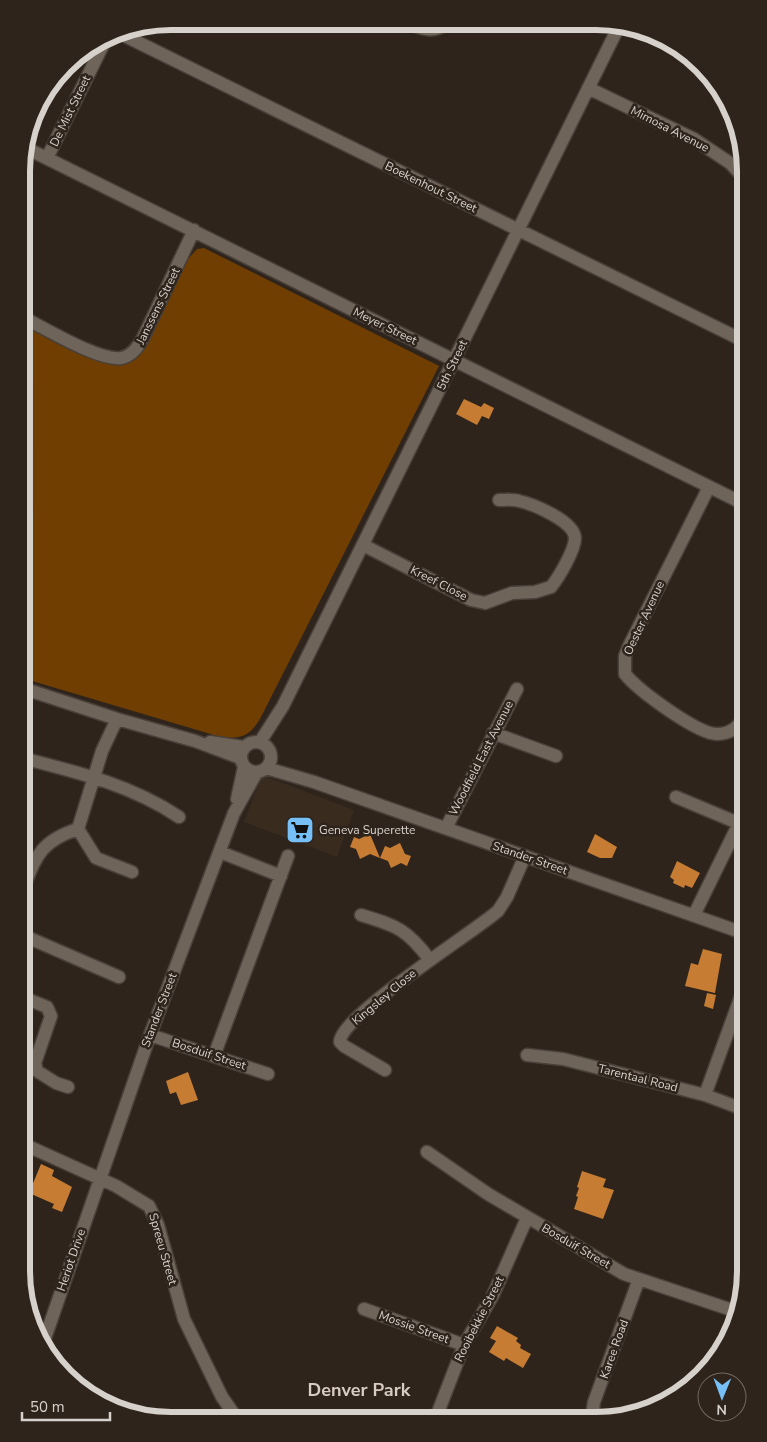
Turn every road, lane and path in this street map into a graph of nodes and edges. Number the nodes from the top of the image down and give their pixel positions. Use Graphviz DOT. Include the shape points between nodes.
graph roads {
  1 [pos="616,32"];
  2 [pos="128,37"];
  3 [pos="101,49"];
  4 [pos="588,88"];
  5 [pos="32,151"];
  6 [pos="47,158"];
  7 [pos="737,170"];
  8 [pos="194,230"];
  9 [pos="518,230"];
  10 [pos="30,321"];
  11 [pos="737,338"];
  12 [pos="454,360"];
  13 [pos="709,487"];
  14 [pos="499,500"];
  15 [pos="737,501"];
  16 [pos="363,545"];
  17 [pos="517,688"];
  18 [pos="30,691"];
  19 [pos="117,719"];
  20 [pos="737,727"];
  21 [pos="493,733"];
  22 [pos="556,756"];
  23 [pos="243,757"];
  24 [pos="265,758"];
  25 [pos="30,760"];
  26 [pos="95,777"];
  27 [pos="676,797"];
  28 [pos="234,814"];
  29 [pos="179,817"];
  30 [pos="737,824"];
  31 [pos="737,826"];
  32 [pos="446,828"];
  33 [pos="78,829"];
  34 [pos="220,852"];
  35 [pos="288,856"];
  36 [pos="525,856"];
  37 [pos="132,872"];
  38 [pos="30,874"];
  39 [pos="281,876"];
  40 [pos="361,915"];
  41 [pos="694,915"];
  42 [pos="737,931"];
  43 [pos="30,938"];
  44 [pos="430,960"];
  45 [pos="119,977"];
  46 [pos="30,1000"];
  47 [pos="737,1009"];
  48 [pos="150,1035"];
  49 [pos="527,1055"];
  50 [pos="214,1056"];
  51 [pos="385,1070"];
  52 [pos="268,1074"];
  53 [pos="68,1086"];
  54 [pos="705,1095"];
  55 [pos="737,1107"];
  56 [pos="30,1147"];
  57 [pos="427,1152"];
  58 [pos="98,1179"];
  59 [pos="527,1218"];
  60 [pos="639,1279"];
  61 [pos="364,1309"];
  62 [pos="731,1310"];
  63 [pos="46,1335"];
  64 [pos="464,1345"];
  65 [pos="232,1412"];
  66 [pos="437,1412"];
  67 [pos="592,1412"];
  1 -- 4 [label="street, 5th Street"];
  2 -- 9 [label="street, Boekenhout Street"];
  3 -- 6 [label="street, De Mist Street"];
  4 -- 7 [label="street, Mimosa Avenue" via="694,139"];
  4 -- 9 [label="street, 5th Street"];
  5 -- 6 [label="street, Meyer Street"];
  6 -- 8 [label="street, Meyer Street"];
  8 -- 10 [label="street, Janssens Street" via="143,338 137,349 128,355 109,357 94,353"];
  8 -- 12 [label="street, Meyer Street"];
  9 -- 11 [label="street, Boekenhout Street"];
  9 -- 12 [label="street, 5th Street"];
  12 -- 13 [label="street, Meyer Street"];
  12 -- 16 [label="street, 5th Street"];
  13 -- 15 [label="street, Meyer Street"];
  13 -- 20 [label="street, Oester Avenue" via="629,646 624,665 626,674 640,690 704,732 721,734"];
  14 -- 16 [label="street, Kreef Close" via="517,500 534,506 573,529 574,544 551,587 535,592 512,593 485,603 471,600"];
  16 -- 24 [label="street, 5th Street" via="283,706"];
  17 -- 21 [label="street, Woodfield East Avenue"];
  18 -- 19 [label="street"];
  19 -- 23 [label="street"];
  19 -- 26 [label="street" via="102,750"];
  21 -- 22 [label="street"];
  21 -- 32 [label="street, Woodfield East Avenue"];
  23 -- 24 [label="street"];
  23 -- 24 [label="street" via="254,741"];
  23 -- 28 [label="street, Stander Street"];
  24 -- 28 [label="street, Stander Street"];
  24 -- 32 [label="street, Stander Street" via="314,782"];
  25 -- 26 [label="street"];
  26 -- 29 [label="street" via="134,791"];
  26 -- 33 [label="street"];
  27 -- 30 [label="street"];
  28 -- 34 [label="street, Stander Street"];
  31 -- 41 [label="street"];
  32 -- 36 [label="street, Stander Street"];
  33 -- 37 [label="street" via="96,858"];
  33 -- 38 [label="street" via="53,839 41,850"];
  34 -- 39 [label="street"];
  34 -- 48 [label="street, Stander Street"];
  35 -- 39 [label="street"];
  36 -- 41 [label="street, Stander Street"];
  36 -- 44 [label="street, Kingsley Close" via="498,911"];
  39 -- 50 [label="street"];
  40 -- 44 [label="street" via="404,930"];
  41 -- 42 [label="street, Stander Street"];
  43 -- 45 [label="street"];
  44 -- 51 [label="street, Kingsley Close" via="360,1015 340,1036 344,1046"];
  46 -- 53 [label="street" via="47,1007 51,1016 35,1063 37,1071 56,1083"];
  47 -- 54 [label="street"];
  48 -- 50 [label="street, Bosduif Street"];
  48 -- 58 [label="street, Stander Street"];
  49 -- 54 [label="street, Tarentaal Road" via="563,1059"];
  50 -- 52 [label="street, Bosduif Street"];
  54 -- 55 [label="street, Tarentaal Road"];
  56 -- 58 [label="street, Spreeu Street"];
  57 -- 59 [label="street, Bosduif Street"];
  58 -- 63 [label="street, Heriot Drive"];
  58 -- 65 [label="street, Spreeu Street" via="141,1199 152,1210 184,1319"];
  59 -- 60 [label="street, Bosduif Street" via="624,1274"];
  59 -- 64 [label="street, Rooibekkie Street" via="493,1295"];
  60 -- 62 [label="street, Bosduif Street"];
  60 -- 67 [label="street, Karee Road"];
  61 -- 64 [label="street, Mossie Street"];
  64 -- 66 [label="street, Rooibekkie Street"];
}
